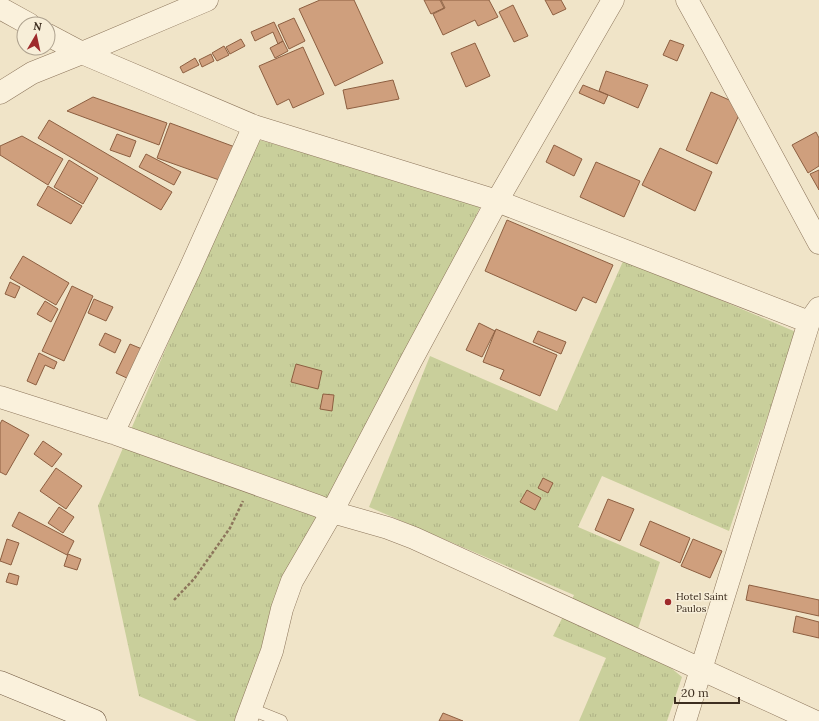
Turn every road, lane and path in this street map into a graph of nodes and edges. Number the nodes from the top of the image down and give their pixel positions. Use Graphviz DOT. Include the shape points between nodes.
graph roads {
  1 [pos="613,0"];
  2 [pos="686,0"];
  3 [pos="202,1"];
  4 [pos="0,8"];
  5 [pos="16,17"];
  6 [pos="56,38"];
  7 [pos="82,53"];
  8 [pos="0,93"];
  9 [pos="254,126"];
  10 [pos="497,201"];
  11 [pos="819,243"];
  12 [pos="814,315"];
  13 [pos="0,397"];
  14 [pos="113,433"];
  15 [pos="252,483"];
  16 [pos="332,512"];
  17 [pos="174,600"];
  18 [pos="700,670"];
  19 [pos="0,682"];
  20 [pos="249,715"];
  21 [pos="95,721"];
  22 [pos="281,721"];
  23 [pos="685,721"];
  24 [pos="814,721"];
  1 -- 10 [label="street"];
  2 -- 11 [label="street"];
  3 -- 7 [label="street"];
  4 -- 5 [label="street"];
  6 -- 7 [label="street"];
  7 -- 8 [label="street" via="32,73"];
  7 -- 9 [label="street"];
  9 -- 10 [label="street"];
  9 -- 14 [label="street"];
  10 -- 12 [label="street"];
  10 -- 16 [label="street"];
  12 -- 18 [label="street"];
  13 -- 14 [label="street"];
  14 -- 15 [label="street"];
  15 -- 16 [label="street"];
  15 -- 17 [label="path" via="230,528 194,579"];
  16 -- 18 [label="street" via="414,538"];
  16 -- 20 [label="street" via="292,581 272,651"];
  18 -- 23 [label="street"];
  18 -- 24 [label="street"];
  19 -- 21 [label="street"];
  20 -- 22 [label="lane"];
}
